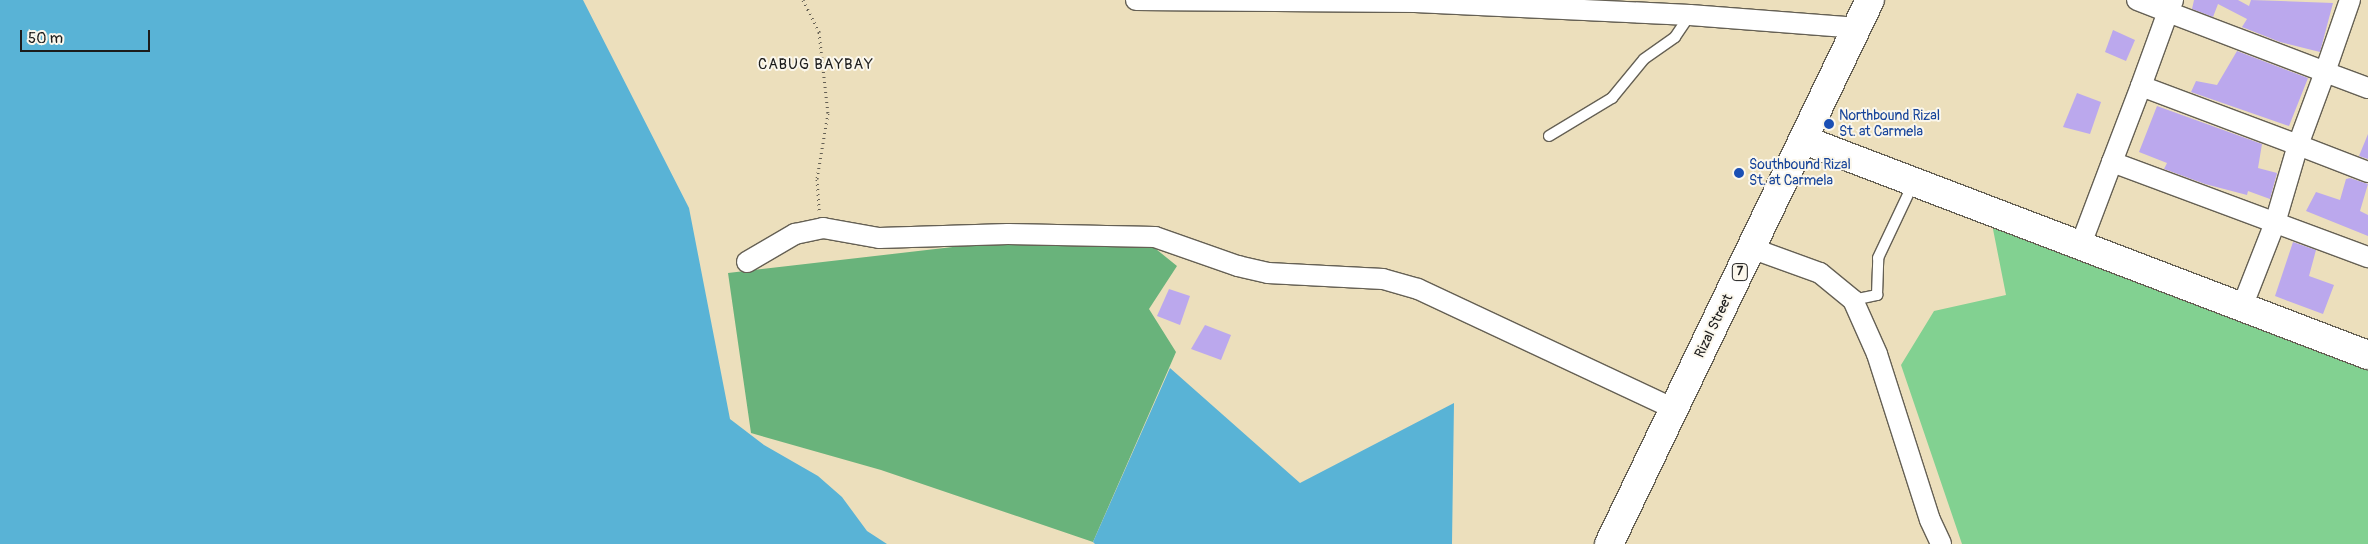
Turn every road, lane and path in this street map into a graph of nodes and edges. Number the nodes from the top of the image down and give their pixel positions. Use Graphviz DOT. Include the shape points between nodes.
graph roads {
  1 [pos="803,0"];
  2 [pos="1127,0"];
  3 [pos="1136,0"];
  4 [pos="1870,0"];
  5 [pos="2137,0"];
  6 [pos="2350,0"];
  7 [pos="1498,4"];
  8 [pos="2170,6"];
  9 [pos="1690,8"];
  10 [pos="1858,28"];
  11 [pos="2325,72"];
  12 [pos="2141,86"];
  13 [pos="2368,88"];
  14 [pos="1549,136"];
  15 [pos="1804,140"];
  16 [pos="2298,145"];
  17 [pos="2112,162"];
  18 [pos="2368,172"];
  19 [pos="1914,181"];
  20 [pos="2275,223"];
  21 [pos="823,228"];
  22 [pos="2081,244"];
  23 [pos="1751,248"];
  24 [pos="2368,256"];
  25 [pos="747,262"];
  26 [pos="1853,300"];
  27 [pos="2242,307"];
  28 [pos="2368,355"];
  29 [pos="1674,409"];
  30 [pos="1609,544"];
  31 [pos="1941,544"];
  1 -- 21 [label="path" via="819,32 828,113 817,178"];
  2 -- 3 [label="street"];
  3 -- 7 [label="street"];
  4 -- 10 [label="main road, Rizal Street / 7"];
  5 -- 8 [label="street"];
  6 -- 11 [label="street"];
  7 -- 9 [label="street"];
  8 -- 11 [label="street"];
  8 -- 12 [label="street"];
  9 -- 10 [label="street"];
  9 -- 14 [label="lane" via="1675,37 1644,59 1612,98"];
  10 -- 15 [label="main road, Rizal Street / 7"];
  11 -- 13 [label="street"];
  11 -- 16 [label="street"];
  12 -- 16 [label="street"];
  12 -- 17 [label="street"];
  15 -- 19 [label="main road"];
  15 -- 23 [label="main road, Rizal Street / 7"];
  16 -- 18 [label="street"];
  16 -- 20 [label="street"];
  17 -- 20 [label="street"];
  17 -- 22 [label="street"];
  19 -- 22 [label="main road"];
  19 -- 26 [label="lane" via="1878,258 1877,295"];
  20 -- 24 [label="street"];
  20 -- 27 [label="street"];
  21 -- 25 [label="street" via="795,234"];
  21 -- 29 [label="street" via="879,238 1008,234 1155,237 1268,273 1383,279 1439,296"];
  22 -- 27 [label="main road"];
  23 -- 26 [label="street" via="1820,273"];
  23 -- 29 [label="main road, Rizal Street / 7"];
  26 -- 31 [label="street" via="1877,354 1930,520"];
  27 -- 28 [label="main road"];
  29 -- 30 [label="main road, Rizal Street / 7"];
}
